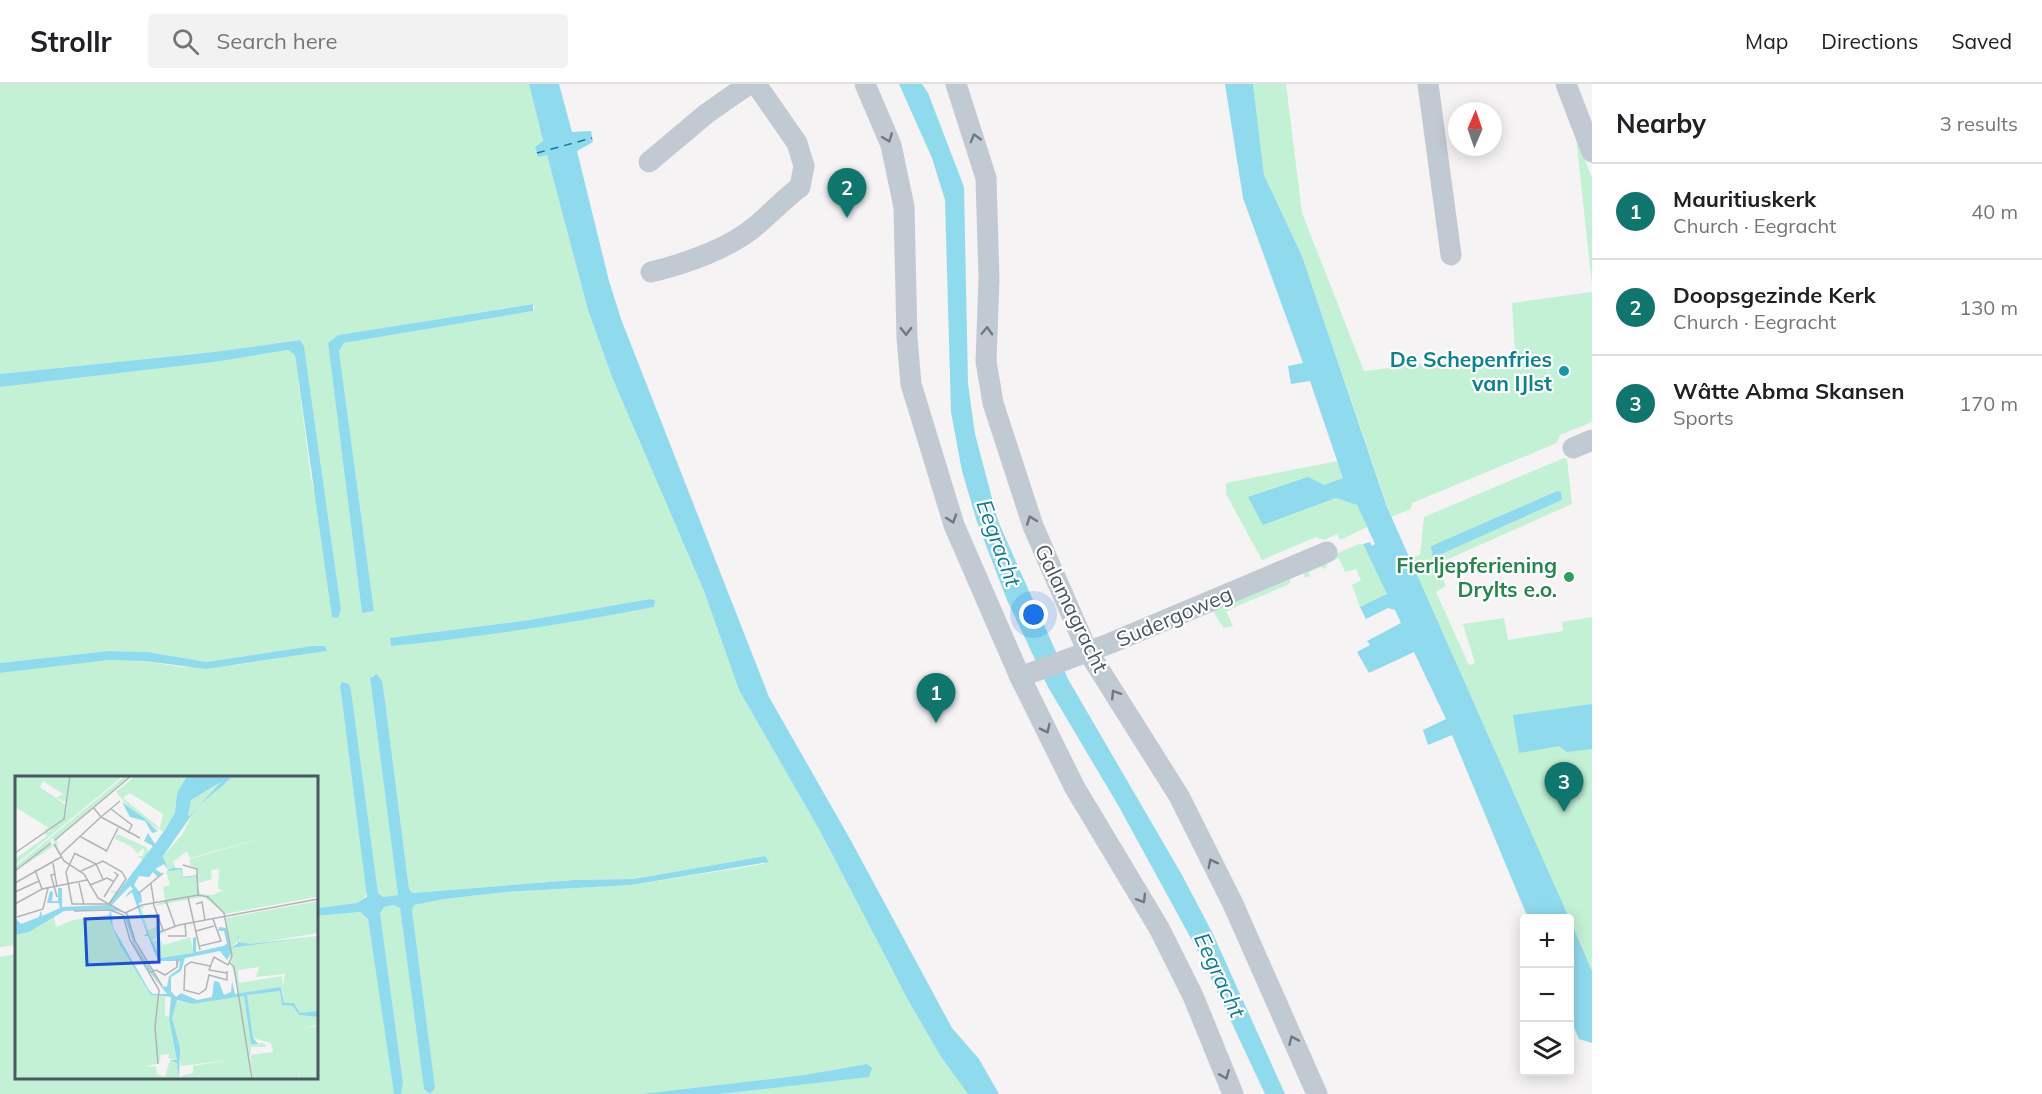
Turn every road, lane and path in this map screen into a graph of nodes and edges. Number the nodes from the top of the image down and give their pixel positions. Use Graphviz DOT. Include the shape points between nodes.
graph roads {
  1 [pos="749,84"];
  2 [pos="756,84"];
  3 [pos="865,84"];
  4 [pos="956,84"];
  5 [pos="1428,84"];
  6 [pos="1566,84"];
  7 [pos="1592,152"];
  8 [pos="649,162"];
  9 [pos="1451,255"];
  10 [pos="651,272"];
  11 [pos="1327,552"];
  12 [pos="1088,650"];
  13 [pos="1028,673"];
  14 [pos="1233,1094"];
  15 [pos="1317,1094"];
  1 -- 8 [label="street"];
  2 -- 10 [label="street" via="797,143 804,166 800,187 757,225 708,253"];
  3 -- 13 [label="street, one-way" via="891,145 904,207 911,384 954,525"];
  12 -- 4 [label="street, Galamagracht, one-way" via="1033,526 993,403 986,361 986,178"];
  5 -- 9 [label="street"];
  6 -- 7 [label="street"];
  11 -- 12 [label="street, Sudergoweg"];
  12 -- 13 [label="street, Sudergoweg"];
  15 -- 12 [label="street, Galamagracht, one-way" via="1233,904 1179,796"];
  13 -- 14 [label="street, one-way" via="1075,788 1159,928 1193,996"];
}
